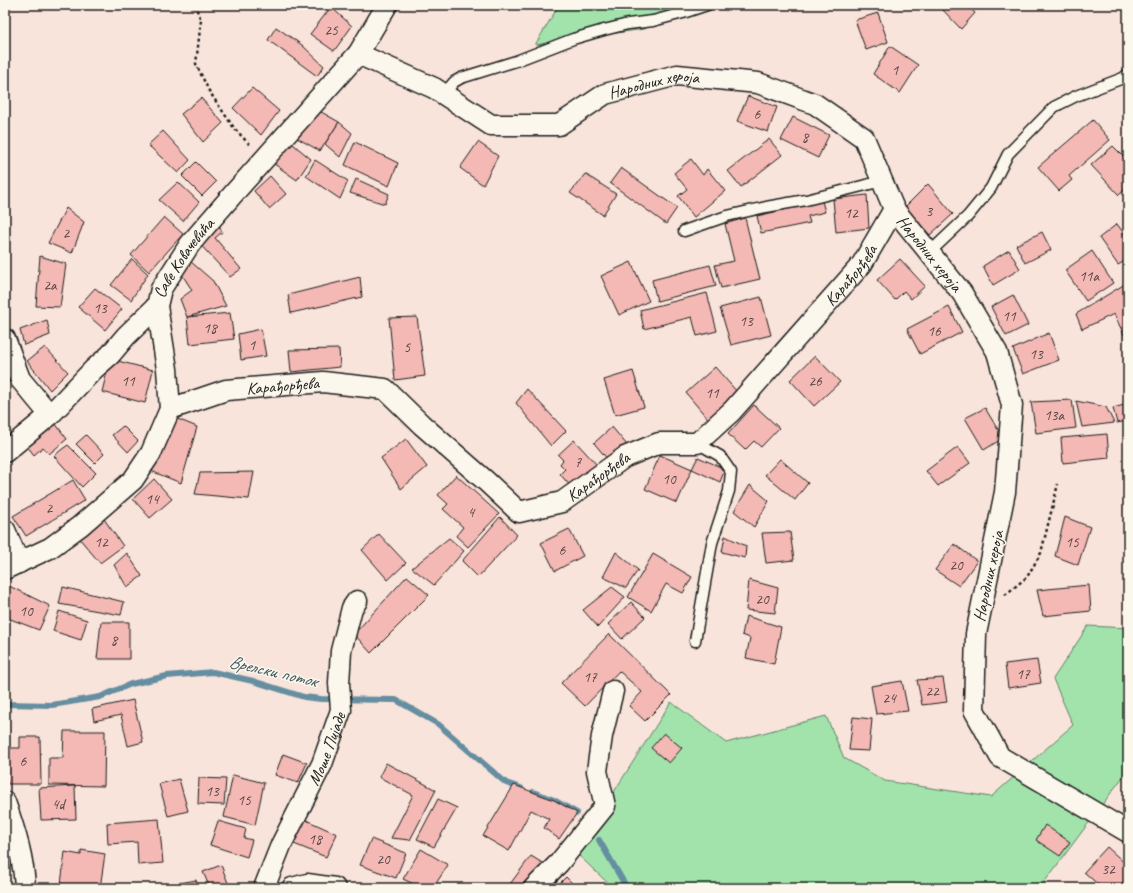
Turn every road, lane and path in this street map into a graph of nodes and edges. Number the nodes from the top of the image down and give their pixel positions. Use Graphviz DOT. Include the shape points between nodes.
graph roads {
  1 [pos="193,5"];
  2 [pos="387,5"];
  3 [pos="707,5"];
  4 [pos="358,54"];
  5 [pos="1128,74"];
  6 [pos="443,95"];
  7 [pos="264,159"];
  8 [pos="882,181"];
  9 [pos="894,209"];
  10 [pos="684,231"];
  11 [pos="929,253"];
  12 [pos="157,306"];
  13 [pos="5,339"];
  14 [pos="170,409"];
  15 [pos="50,414"];
  16 [pos="697,443"];
  17 [pos="5,452"];
  18 [pos="1058,484"];
  19 [pos="5,530"];
  20 [pos="12,566"];
  21 [pos="357,601"];
  22 [pos="982,606"];
  23 [pos="695,641"];
  24 [pos="613,690"];
  25 [pos="5,802"];
  26 [pos="1128,832"];
  27 [pos="29,888"];
  28 [pos="264,888"];
  29 [pos="292,888"];
  30 [pos="334,888"];
  31 [pos="534,888"];
  1 -- 7 [label="path" via="201,20 196,64 209,91 234,128"];
  2 -- 4 [label="street, Саве Ковачевића"];
  3 -- 6 [label="lane" via="653,21 604,30 461,78"];
  4 -- 6 [label="street, Народних хероја" via="434,88"];
  4 -- 7 [label="street, Саве Ковачевића"];
  5 -- 11 [label="lane" via="1054,107 1008,154 991,188 968,216"];
  6 -- 8 [label="street, Народних хероја" via="491,125 559,125 605,94 677,75 758,83 815,104 864,138"];
  7 -- 12 [label="street, Саве Ковачевића" via="190,244 161,289"];
  8 -- 9 [label="street, Народних хероја"];
  8 -- 10 [label="lane" via="727,216"];
  9 -- 11 [label="street, Народних хероја"];
  9 -- 16 [label="street, Карађорђева" via="862,264 732,411"];
  11 -- 22 [label="street, Народних хероја" via="962,294 997,352 1012,405 1005,492"];
  12 -- 14 [label="street, Саве Ковачевића" via="167,369"];
  12 -- 15 [label="street"];
  13 -- 15 [label="street" via="20,379"];
  14 -- 16 [label="street, Карађорђева" via="226,390 323,382 385,389 518,512 562,502 625,457 659,443"];
  14 -- 20 [label="street, Саве Ковачевића" via="151,453 133,480 50,548"];
  15 -- 17 [label="street"];
  16 -- 23 [label="lane" via="720,456 731,472 729,491 712,543"];
  18 -- 22 [label="path" via="1041,553 1028,577 1008,593"];
  19 -- 20 [label="street"];
  21 -- 28 [label="street, Моше Пијаде" via="352,608 341,651 341,710 322,764 281,845"];
  22 -- 26 [label="street, Народних хероја" via="976,634 974,710 1000,756"];
  24 -- 31 [label="street" via="602,736 598,771 605,806 559,863"];
  25 -- 27 [label="street"];
  29 -- 30 [label="street" via="307,884"];
}
